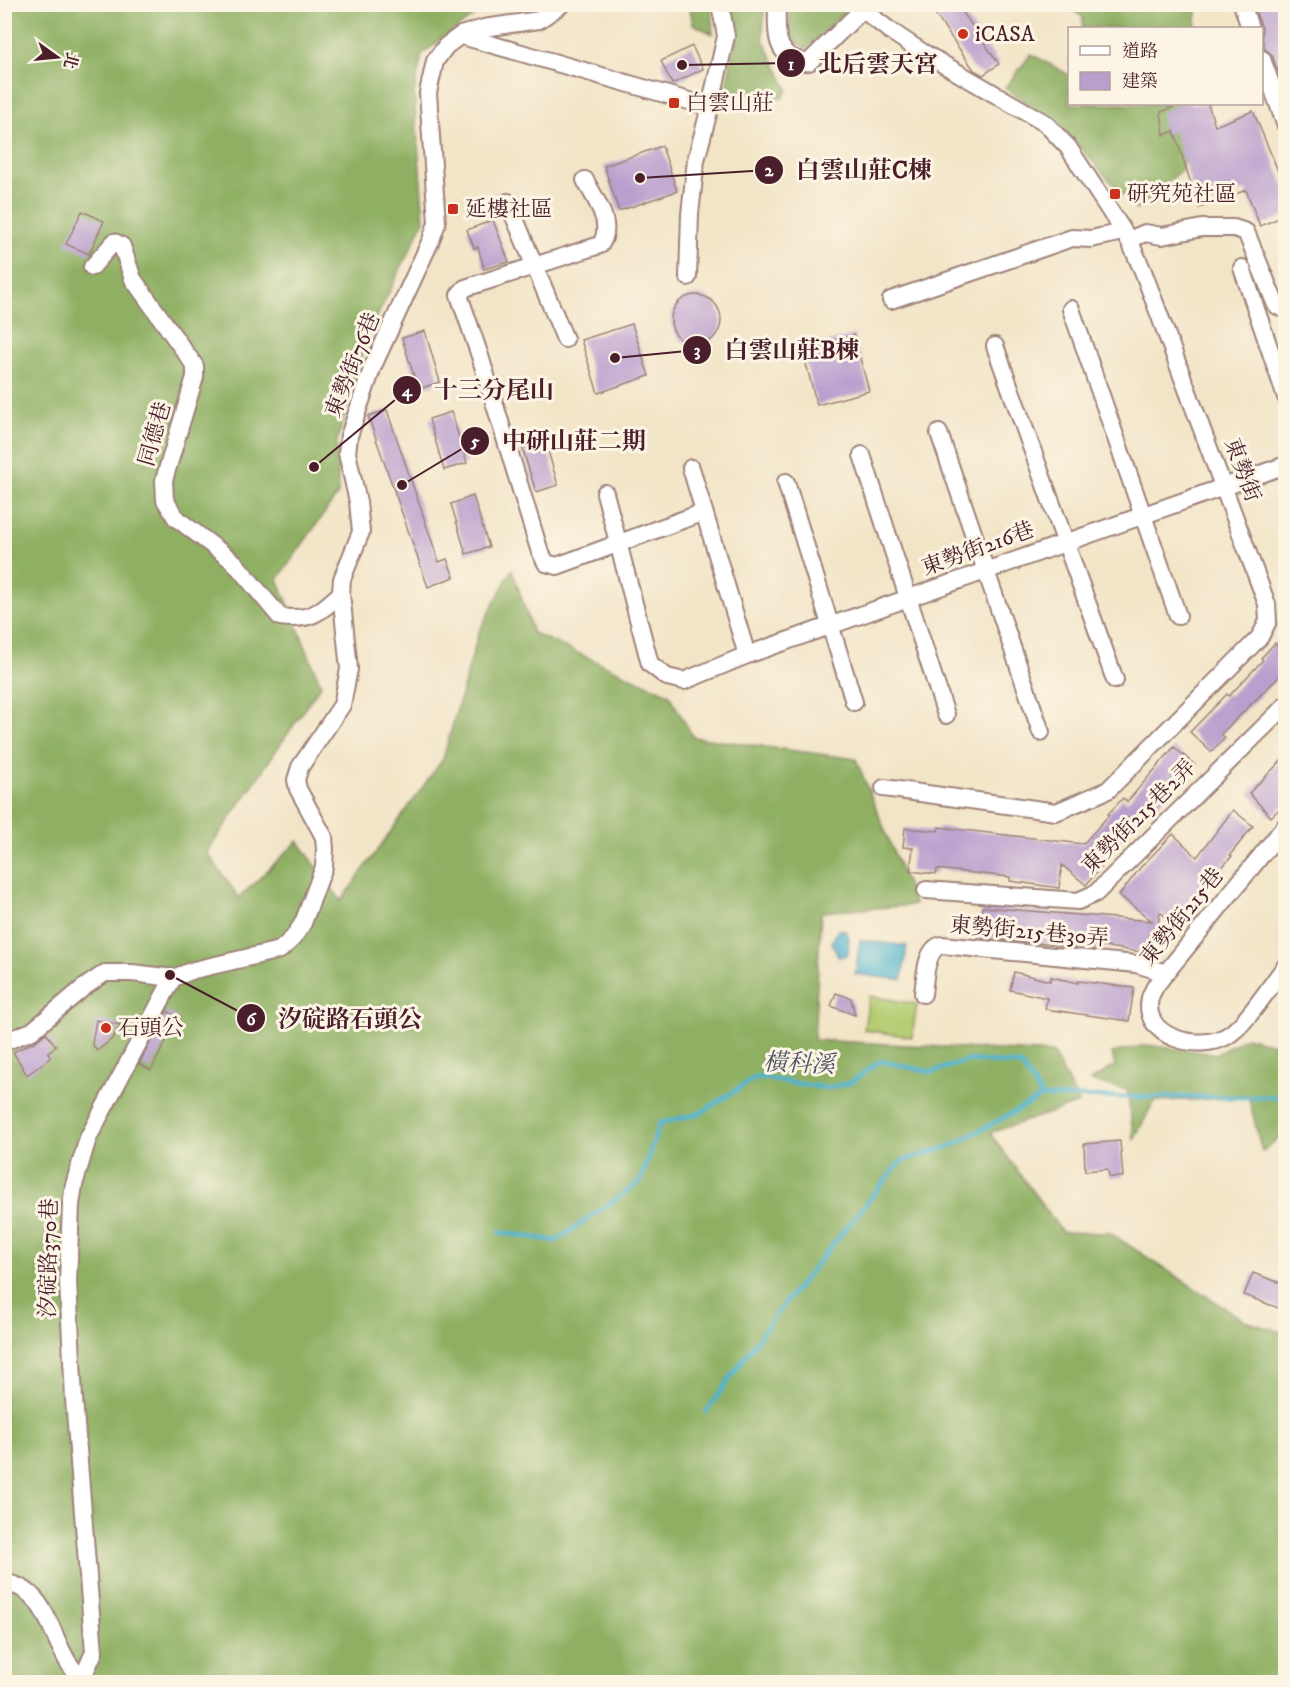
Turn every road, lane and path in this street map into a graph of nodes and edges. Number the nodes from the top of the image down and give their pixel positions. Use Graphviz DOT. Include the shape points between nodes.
graph roads {
  1 [pos="562,4"];
  2 [pos="720,4"];
  3 [pos="777,4"];
  4 [pos="1242,4"];
  5 [pos="864,6"];
  6 [pos="1250,27"];
  7 [pos="461,35"];
  8 [pos="1263,62"];
  9 [pos="710,107"];
  10 [pos="1286,126"];
  11 [pos="585,180"];
  12 [pos="508,202"];
  13 [pos="1126,236"];
  14 [pos="92,267"];
  15 [pos="535,267"];
  16 [pos="1242,268"];
  17 [pos="688,277"];
  18 [pos="891,300"];
  19 [pos="1071,309"];
  20 [pos="1286,310"];
  21 [pos="565,339"];
  22 [pos="995,346"];
  23 [pos="1286,397"];
  24 [pos="939,433"];
  25 [pos="862,455"];
  26 [pos="1286,465"];
  27 [pos="691,468"];
  28 [pos="786,482"];
  29 [pos="1224,486"];
  30 [pos="605,493"];
  31 [pos="704,512"];
  32 [pos="1142,514"];
  33 [pos="1066,542"];
  34 [pos="619,544"];
  35 [pos="986,570"];
  36 [pos="341,592"];
  37 [pos="908,598"];
  38 [pos="1178,616"];
  39 [pos="830,625"];
  40 [pos="747,655"];
  41 [pos="1115,680"];
  42 [pos="854,702"];
  43 [pos="1286,705"];
  44 [pos="946,716"];
  45 [pos="1041,732"];
  46 [pos="884,788"];
  47 [pos="1286,825"];
  48 [pos="926,890"];
  49 [pos="1286,966"];
  50 [pos="1166,973"];
  51 [pos="173,978"];
  52 [pos="923,994"];
  53 [pos="4,1042"];
  54 [pos="4,1583"];
  55 [pos="83,1681"];
  1 -- 7 [label="street" via="539,20"];
  2 -- 9 [label="street" via="726,36"];
  3 -- 5 [label="street, 東勢街" via="778,40 787,56 805,63"];
  4 -- 6 [label="street"];
  5 -- 13 [label="street, 東勢街" via="871,16 922,52 1045,123 1068,147"];
  7 -- 9 [label="street"];
  7 -- 36 [label="street, 東勢街76巷" via="435,61 428,93 437,223 373,366 349,436 347,453 361,532 342,579"];
  8 -- 10 [label="street"];
  9 -- 17 [label="street" via="696,160"];
  11 -- 15 [label="street" via="605,221 600,245"];
  12 -- 15 [label="street"];
  13 -- 18 [label="street" via="1072,238"];
  13 -- 20 [label="street" via="1162,236 1202,228 1246,232 1276,305"];
  13 -- 29 [label="street, 東勢街" via="1143,271"];
  14 -- 36 [label="street, 同德巷" via="114,242 122,246 133,279 195,366 164,480 165,500 176,518 234,562 280,617 299,619 320,611"];
  15 -- 21 [label="street"];
  15 -- 34 [label="street" via="465,288 459,299 546,563 557,566"];
  16 -- 23 [label="street"];
  19 -- 32 [label="street"];
  22 -- 33 [label="street"];
  24 -- 35 [label="street"];
  25 -- 37 [label="street"];
  26 -- 29 [label="street"];
  27 -- 31 [label="street"];
  28 -- 39 [label="street"];
  29 -- 32 [label="street, 東勢街216巷"];
  29 -- 46 [label="street, 東勢街" via="1267,604 1268,621 1260,637 1108,790 1056,812"];
  30 -- 34 [label="street, 東勢街216巷"];
  31 -- 34 [label="street"];
  31 -- 40 [label="street"];
  32 -- 33 [label="street, 東勢街216巷"];
  32 -- 38 [label="street"];
  33 -- 35 [label="street, 東勢街216巷"];
  33 -- 41 [label="street"];
  34 -- 40 [label="street, 東勢街216巷" via="650,664 667,677 684,681"];
  35 -- 37 [label="street, 東勢街216巷"];
  35 -- 45 [label="street"];
  36 -- 51 [label="street, 東勢街76巷" via="349,669 342,705 300,767 296,780 324,837 325,850 324,867 303,923 280,950"];
  37 -- 39 [label="street, 東勢街216巷"];
  37 -- 44 [label="street"];
  39 -- 40 [label="street, 東勢街216巷"];
  39 -- 42 [label="street"];
  43 -- 48 [label="street, 東勢街215巷2弄" via="1096,893 1078,901"];
  47 -- 50 [label="street, 東勢街215巷"];
  49 -- 50 [label="street, 東勢街215巷" via="1240,1024 1209,1043 1179,1040 1154,1023 1150,998"];
  50 -- 52 [label="street, 東勢街215巷30弄" via="1136,964 942,945 931,953"];
  51 -- 53 [label="street" via="105,973 32,1031"];
  51 -- 55 [label="street, 汐碇路370巷" via="88,1138 71,1205 68,1282 74,1399 94,1652"];
  54 -- 55 [label="street" via="31,1594 50,1622 70,1666"];
}
